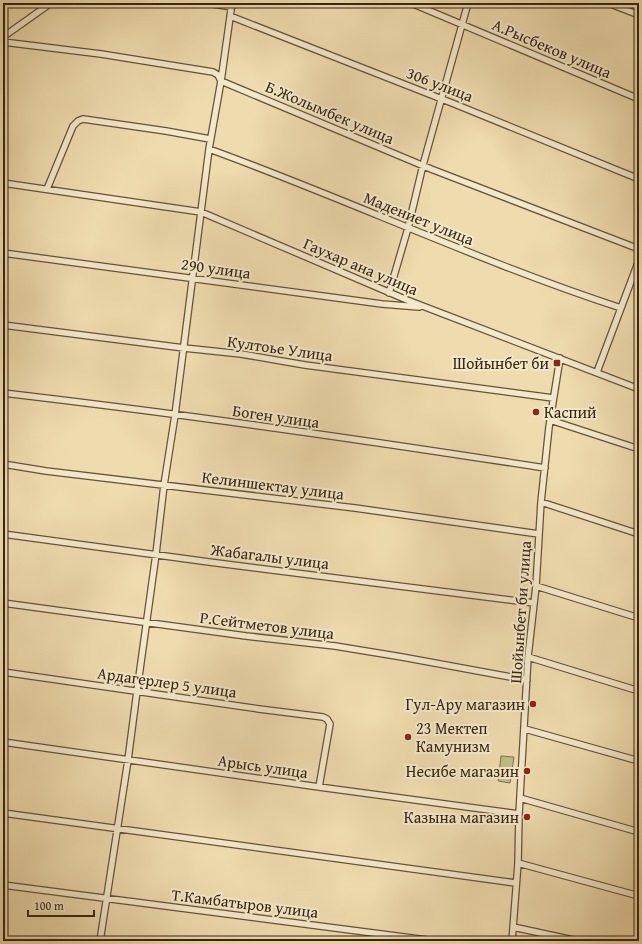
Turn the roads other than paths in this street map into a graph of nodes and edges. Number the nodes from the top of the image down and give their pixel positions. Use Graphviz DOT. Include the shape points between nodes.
graph roads {
  1 [pos="51,3"];
  2 [pos="206,3"];
  3 [pos="411,3"];
  4 [pos="468,3"];
  5 [pos="608,3"];
  6 [pos="232,5"];
  7 [pos="639,15"];
  8 [pos="230,16"];
  9 [pos="461,25"];
  10 [pos="3,37"];
  11 [pos="3,42"];
  12 [pos="221,81"];
  13 [pos="441,98"];
  14 [pos="639,99"];
  15 [pos="210,139"];
  16 [pos="208,149"];
  17 [pos="423,165"];
  18 [pos="639,179"];
  19 [pos="3,183"];
  20 [pos="47,189"];
  21 [pos="201,212"];
  22 [pos="408,228"];
  23 [pos="639,249"];
  24 [pos="3,253"];
  25 [pos="639,260"];
  26 [pos="193,278"];
  27 [pos="632,278"];
  28 [pos="639,281"];
  29 [pos="389,293"];
  30 [pos="425,307"];
  31 [pos="620,308"];
  32 [pos="3,325"];
  33 [pos="184,348"];
  34 [pos="560,358"];
  35 [pos="597,372"];
  36 [pos="639,389"];
  37 [pos="3,393"];
  38 [pos="553,398"];
  39 [pos="175,415"];
  40 [pos="550,420"];
  41 [pos="639,449"];
  42 [pos="3,464"];
  43 [pos="545,468"];
  44 [pos="164,486"];
  45 [pos="541,502"];
  46 [pos="3,534"];
  47 [pos="539,534"];
  48 [pos="639,534"];
  49 [pos="156,554"];
  50 [pos="536,586"];
  51 [pos="3,603"];
  52 [pos="534,603"];
  53 [pos="639,618"];
  54 [pos="147,623"];
  55 [pos="528,658"];
  56 [pos="3,672"];
  57 [pos="527,680"];
  58 [pos="137,691"];
  59 [pos="639,691"];
  60 [pos="525,729"];
  61 [pos="3,742"];
  62 [pos="128,760"];
  63 [pos="639,761"];
  64 [pos="319,787"];
  65 [pos="520,798"];
  66 [pos="3,814"];
  67 [pos="519,814"];
  68 [pos="118,829"];
  69 [pos="639,832"];
  70 [pos="518,862"];
  71 [pos="516,883"];
  72 [pos="3,885"];
  73 [pos="639,896"];
  74 [pos="107,898"];
  75 [pos="513,927"];
  76 [pos="100,941"];
  77 [pos="435,941"];
  78 [pos="512,941"];
  79 [pos="578,941"];
  1 -- 10 [label="street"];
  2 -- 6 [label="street"];
  3 -- 9 [label="street, А.Рысбеков улица"];
  4 -- 9 [label="street"];
  5 -- 7 [label="street"];
  6 -- 8 [label="street"];
  8 -- 12 [label="street"];
  8 -- 13 [label="street, 306 улица"];
  9 -- 13 [label="street"];
  9 -- 14 [label="street, А.Рысбеков улица"];
  11 -- 12 [label="street, Б.Жолымбек улица" via="213,72"];
  12 -- 15 [label="street"];
  12 -- 17 [label="street, Б.Жолымбек улица"];
  13 -- 17 [label="street"];
  13 -- 18 [label="street, 306 улица"];
  15 -- 16 [label="street"];
  15 -- 20 [label="street" via="83,119 73,126"];
  16 -- 21 [label="street"];
  16 -- 22 [label="street, Мадениет улица"];
  17 -- 22 [label="street"];
  17 -- 23 [label="street, Б.Жолымбек улица"];
  19 -- 20 [label="street, Гаухар ана улица"];
  20 -- 21 [label="street, Гаухар ана улица"];
  21 -- 26 [label="street"];
  21 -- 29 [label="street, Гаухар ана улица"];
  22 -- 29 [label="street"];
  22 -- 31 [label="street, Мадениет улица" via="522,274"];
  24 -- 26 [label="street, 290 улица"];
  25 -- 27 [label="street"];
  26 -- 30 [label="street, 290 улица" via="382,304"];
  26 -- 33 [label="street"];
  27 -- 28 [label="street"];
  27 -- 31 [label="street"];
  29 -- 30 [label="street, Гаухар ана улица"];
  30 -- 34 [label="street, Гаухар ана улица"];
  31 -- 35 [label="street"];
  32 -- 33 [label="street, Култоье Улица"];
  33 -- 38 [label="street, Култоье Улица"];
  33 -- 39 [label="street"];
  34 -- 35 [label="street, Гаухар ана улица"];
  34 -- 38 [label="street, Шойынбет би улица"];
  35 -- 36 [label="street, Гаухар ана улица"];
  37 -- 39 [label="street, Боген улица"];
  38 -- 40 [label="street, Шойынбет би улица"];
  39 -- 43 [label="street, Боген улица"];
  39 -- 44 [label="street"];
  40 -- 41 [label="street"];
  40 -- 43 [label="street, Шойынбет би улица"];
  42 -- 44 [label="street, Келиншектау улица"];
  43 -- 45 [label="street, Шойынбет би улица"];
  44 -- 47 [label="street, Келиншектау улица" via="355,508"];
  44 -- 49 [label="street"];
  45 -- 47 [label="street, Шойынбет би улица"];
  45 -- 48 [label="street"];
  46 -- 49 [label="street, Жабагалы улица"];
  47 -- 50 [label="street, Шойынбет би улица"];
  49 -- 52 [label="street, Жабагалы улица"];
  49 -- 54 [label="street"];
  50 -- 52 [label="street, Шойынбет би улица"];
  50 -- 53 [label="street"];
  51 -- 54 [label="street, Р.Сейтметов улица"];
  52 -- 55 [label="street, Шойынбет би улица"];
  54 -- 57 [label="street, Р.Сейтметов улица" via="343,648"];
  54 -- 58 [label="street"];
  55 -- 57 [label="street, Шойынбет би улица"];
  55 -- 59 [label="street"];
  56 -- 58 [label="street, Ардагерлер 5 улица"];
  57 -- 60 [label="street, Шойынбет би улица"];
  58 -- 62 [label="street"];
  58 -- 64 [label="street, Ардагерлер 5 улица" via="327,719 330,724"];
  60 -- 63 [label="street"];
  60 -- 65 [label="street, Шойынбет би улица"];
  61 -- 62 [label="street, Арысь улица"];
  62 -- 64 [label="street, Арысь улица"];
  62 -- 68 [label="street"];
  64 -- 67 [label="street, Арысь улица"];
  65 -- 67 [label="street, Шойынбет би улица"];
  65 -- 69 [label="street"];
  66 -- 68 [label="street"];
  67 -- 70 [label="street, Шойынбет би улица"];
  68 -- 71 [label="street"];
  68 -- 74 [label="street"];
  70 -- 71 [label="street, Шойынбет би улица"];
  70 -- 73 [label="street"];
  71 -- 75 [label="street, Шойынбет би улица"];
  72 -- 74 [label="street, Т.Камбатыров улица"];
  74 -- 76 [label="street"];
  74 -- 77 [label="street, Т.Камбатыров улица"];
  75 -- 78 [label="street, Шойынбет би улица"];
  75 -- 79 [label="street"];
}
